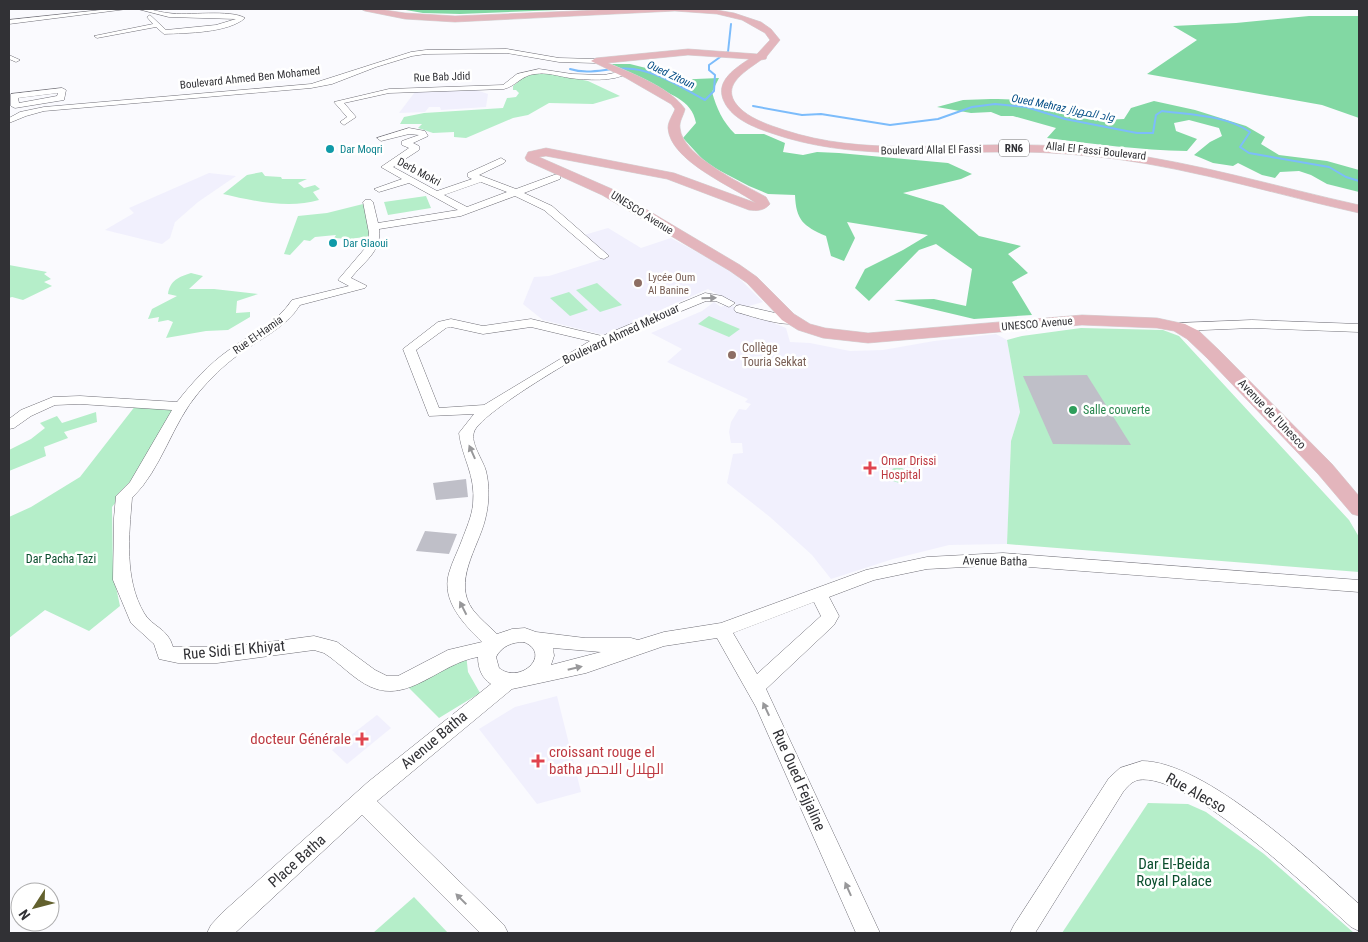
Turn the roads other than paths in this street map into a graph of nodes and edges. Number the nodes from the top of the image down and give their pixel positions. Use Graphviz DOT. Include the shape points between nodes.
graph roads {
  1 [pos="124,9"];
  2 [pos="141,9"];
  3 [pos="366,9"];
  4 [pos="384,9"];
  5 [pos="610,9"];
  6 [pos="676,9"];
  7 [pos="707,9"];
  8 [pos="160,13"];
  9 [pos="9,22"];
  10 [pos="157,25"];
  11 [pos="97,36"];
  12 [pos="659,54"];
  13 [pos="761,59"];
  14 [pos="568,61"];
  15 [pos="596,61"];
  16 [pos="628,68"];
  17 [pos="556,73"];
  18 [pos="15,103"];
  19 [pos="11,120"];
  20 [pos="344,122"];
  21 [pos="381,138"];
  22 [pos="978,147"];
  23 [pos="501,161"];
  24 [pos="397,173"];
  25 [pos="562,175"];
  26 [pos="481,179"];
  27 [pos="409,180"];
  28 [pos="517,193"];
  29 [pos="437,194"];
  30 [pos="368,202"];
  31 [pos="1359,204"];
  32 [pos="1359,208"];
  33 [pos="467,211"];
  34 [pos="373,227"];
  35 [pos="604,256"];
  36 [pos="793,321"];
  37 [pos="1179,327"];
  38 [pos="1359,328"];
  39 [pos="603,340"];
  40 [pos="181,406"];
  41 [pos="488,409"];
  42 [pos="9,425"];
  43 [pos="1359,509"];
  44 [pos="1359,586"];
  45 [pos="819,594"];
  46 [pos="722,630"];
  47 [pos="536,639"];
  48 [pos="643,645"];
  49 [pos="493,646"];
  50 [pos="166,654"];
  51 [pos="527,679"];
  52 [pos="507,682"];
  53 [pos="755,687"];
  54 [pos="363,801"];
  55 [pos="1359,919"];
  56 [pos="229,929"];
  57 [pos="496,933"];
  58 [pos="868,933"];
  59 [pos="1022,933"];
  1 -- 9 [label="street"];
  2 -- 8 [label="street"];
  3 -- 6 [label="main road, Boulevard Allal El Fassi / RN6" via="443,19"];
  4 -- 5 [label="main road" via="418,15 455,16"];
  6 -- 13 [label="main road, Boulevard Allal El Fassi / RN6" via="731,15 764,27 775,40"];
  7 -- 13 [label="main road, RN6" via="752,17 776,29 784,44"];
  8 -- 10 [label="street" via="149,16"];
  8 -- 10 [label="street" via="242,18 229,24 185,31 164,32"];
  10 -- 11 [label="street"];
  12 -- 13 [label="main road" via="688,52"];
  12 -- 16 [label="main road"];
  12 -- 16 [label="main road, Rue Bab Jdid"];
  13 -- 22 [label="main road, Boulevard Allal El Fassi / RN6" via="731,78 726,89 726,97 732,106 760,125 785,134 852,147 897,151"];
  14 -- 15 [label="street, Boulevard Ahmed Ben Mohamed"];
  14 -- 17 [label="street"];
  14 -- 19 [label="street, Boulevard Ahmed Ben Mohamed" via="507,50 426,52 403,56 311,86 83,107"];
  15 -- 16 [label="main road"];
  16 -- 17 [label="street, Rue Bab Jdid" via="604,77"];
  16 -- 25 [label="main road, UNESCO Avenue" via="675,102 680,109 673,129 695,160 763,204 749,206 659,174 546,152 532,155 533,159"];
  17 -- 20 [label="street, Rue Bab Jdid" via="533,71 504,87 389,91 338,102 352,118"];
  18 -- 18 [label="street" via="14,96 62,90 61,98 15,106"];
  21 -- 24 [label="street, Derb Mokri" via="412,131 424,134 406,142 417,147 385,166"];
  22 -- 31 [label="main road, Allal El Fassi Boulevard / RN6" via="1034,145 1132,154"];
  22 -- 32 [label="main road, Boulevard Allal El Fassi / RN6" via="1060,150 1134,158"];
  23 -- 26 [label="street" via="471,175"];
  24 -- 27 [label="street, Derb Mokri"];
  24 -- 27 [label="street" via="375,185"];
  25 -- 28 [label="street"];
  25 -- 36 [label="main road, UNESCO Avenue" via="606,192 743,273"];
  26 -- 28 [label="street"];
  26 -- 29 [label="street"];
  27 -- 29 [label="street, Derb Mokri"];
  28 -- 33 [label="street"];
  28 -- 35 [label="street" via="548,208"];
  29 -- 33 [label="street, Derb Mokri"];
  30 -- 34 [label="street, Rue El-Hamia"];
  33 -- 34 [label="street"];
  34 -- 40 [label="street, Rue El-Hamia" via="376,240 371,250 344,280 361,286 296,303 289,314 222,361"];
  36 -- 37 [label="main road, UNESCO Avenue" via="824,333 860,338 1064,321 1150,322"];
  39 -- 36 [label="street, Boulevard Ahmed Mekouar, one-way" via="705,297"];
  37 -- 38 [label="street" via="1252,324"];
  37 -- 43 [label="main road, Avenue de l'Unesco" via="1213,354 1325,469"];
  39 -- 41 [label="street, Boulevard Ahmed Mekouar" via="548,369"];
  39 -- 41 [label="street" via="531,324 483,330 451,323 442,325 409,349 434,413"];
  40 -- 42 [label="street" via="54,401 26,413"];
  40 -- 50 [label="street, Rue El-Hamia" via="136,485 124,496 122,518 122,580 137,618 162,640"];
  49 -- 41 [label="street, Boulevard Ahmed Mekouar, one-way" via="467,615 458,598 456,583 481,504 479,472 466,433 472,422"];
  44 -- 45 [label="street, Avenue Batha" via="1075,564 974,560 907,566 872,574"];
  45 -- 46 [label="street, Avenue Batha"];
  45 -- 53 [label="street" via="830,616 828,620"];
  46 -- 48 [label="street, Avenue Batha"];
  46 -- 53 [label="street, Rue Oued Fejjaline"];
  47 -- 48 [label="street, Avenue Batha" via="585,645"];
  47 -- 49 [label="street" via="516,635"];
  47 -- 51 [label="street" via="545,650 545,659 537,672"];
  51 -- 48 [label="street, Avenue Batha, one-way" via="586,665"];
  49 -- 50 [label="street, Rue Sidi El Khiyat" via="456,654 396,684 372,678 338,652 314,643 242,653 182,657"];
  49 -- 52 [label="street" via="487,659 489,670"];
  51 -- 52 [label="street"];
  52 -- 54 [label="street, Avenue Batha"];
  58 -- 53 [label="street, Rue Oued Fejjaline, one-way"];
  54 -- 56 [label="street, Place Batha"];
  57 -- 54 [label="street, one-way"];
  55 -- 59 [label="street, Rue Alecso" via="1278,848 1214,800 1171,776 1137,771 1125,775 1116,785"];
}
